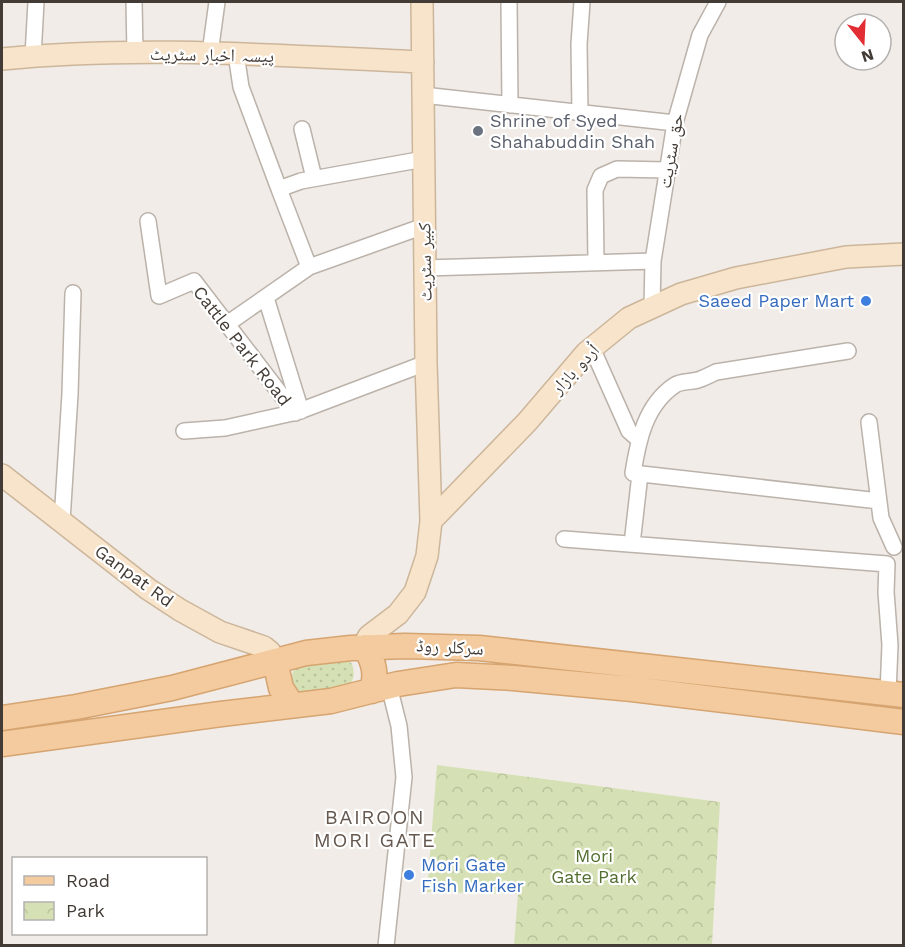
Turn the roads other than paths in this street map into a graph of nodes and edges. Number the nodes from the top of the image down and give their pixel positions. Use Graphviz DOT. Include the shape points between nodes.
graph roads {
  1 [pos="36,2"];
  2 [pos="134,2"];
  3 [pos="216,2"];
  4 [pos="423,2"];
  5 [pos="509,2"];
  6 [pos="582,2"];
  7 [pos="718,2"];
  8 [pos="135,53"];
  9 [pos="210,53"];
  10 [pos="236,54"];
  11 [pos="33,56"];
  12 [pos="2,59"];
  13 [pos="423,62"];
  14 [pos="423,95"];
  15 [pos="510,105"];
  16 [pos="580,113"];
  17 [pos="675,123"];
  18 [pos="302,129"];
  19 [pos="424,159"];
  20 [pos="667,170"];
  21 [pos="314,178"];
  22 [pos="279,189"];
  23 [pos="148,220"];
  24 [pos="424,226"];
  25 [pos="903,254"];
  26 [pos="596,261"];
  27 [pos="653,261"];
  28 [pos="309,267"];
  29 [pos="425,268"];
  30 [pos="73,293"];
  31 [pos="266,298"];
  32 [pos="652,308"];
  33 [pos="227,324"];
  34 [pos="592,348"];
  35 [pos="848,351"];
  36 [pos="426,363"];
  37 [pos="298,412"];
  38 [pos="869,422"];
  39 [pos="184,431"];
  40 [pos="638,439"];
  41 [pos="640,474"];
  42 [pos="2,475"];
  43 [pos="879,501"];
  44 [pos="62,521"];
  45 [pos="431,521"];
  46 [pos="564,539"];
  47 [pos="899,543"];
  48 [pos="632,544"];
  49 [pos="887,564"];
  50 [pos="365,647"];
  51 [pos="275,661"];
  52 [pos="380,688"];
  53 [pos="896,694"];
  54 [pos="292,705"];
  55 [pos="2,718"];
  56 [pos="903,722"];
  57 [pos="2,744"];
  58 [pos="386,945"];
  1 -- 11 [label="street"];
  2 -- 8 [label="street"];
  3 -- 9 [label="street"];
  4 -- 13 [label="street, کبیر سٹریٹ"];
  5 -- 15 [label="street"];
  6 -- 16 [label="street"];
  7 -- 17 [label="street, حق سٹریت" via="700,35"];
  8 -- 9 [label="street, پیسہ اخبار سٹریٹ"];
  8 -- 11 [label="street, پیسہ اخبار سٹریٹ"];
  9 -- 10 [label="street, پیسہ اخبار سٹریٹ"];
  10 -- 13 [label="street, پیسہ اخبار سٹریٹ"];
  10 -- 22 [label="street" via="242,87"];
  11 -- 12 [label="street, پیسہ اخبار سٹریٹ"];
  13 -- 14 [label="street, کبیر سٹریٹ"];
  14 -- 15 [label="street"];
  14 -- 19 [label="street, کبیر سٹریٹ"];
  15 -- 16 [label="street"];
  16 -- 17 [label="street"];
  17 -- 20 [label="street, حق سٹریت"];
  18 -- 21 [label="street"];
  19 -- 21 [label="street"];
  19 -- 24 [label="street, کبیر سٹریٹ"];
  20 -- 26 [label="street" via="617,169 601,176 595,190"];
  20 -- 27 [label="street, حق سٹریت"];
  21 -- 22 [label="street"];
  22 -- 28 [label="street"];
  23 -- 33 [label="street, Cattle Park Road" via="159,296 194,281"];
  24 -- 28 [label="street"];
  24 -- 29 [label="street, کبیر سٹریٹ"];
  25 -- 32 [label="street, اُردو بازار" via="846,258 736,278 681,294"];
  26 -- 27 [label="street"];
  26 -- 29 [label="street"];
  27 -- 32 [label="street, حق سٹریت"];
  28 -- 31 [label="street"];
  29 -- 36 [label="street, کبیر سٹریٹ"];
  30 -- 44 [label="street"];
  31 -- 33 [label="street"];
  31 -- 37 [label="street"];
  32 -- 34 [label="street, اُردو بازار" via="629,318"];
  33 -- 37 [label="street, Cattle Park Road"];
  34 -- 40 [label="street" via="629,431"];
  34 -- 45 [label="street, اُردو بازار"];
  35 -- 40 [label="street" via="716,372 676,384 651,412"];
  36 -- 37 [label="street"];
  36 -- 45 [label="street, کبیر سٹریٹ"];
  37 -- 39 [label="street" via="225,428"];
  38 -- 43 [label="street"];
  40 -- 41 [label="street" via="633,473"];
  41 -- 43 [label="street"];
  41 -- 48 [label="street"];
  42 -- 44 [label="street, Ganpat Rd"];
  43 -- 47 [label="street" via="881,518"];
  44 -- 51 [label="street, Ganpat Rd" via="148,589 220,632 264,647"];
  45 -- 50 [label="street" via="427,556 416,592 398,614 369,636"];
  46 -- 48 [label="street"];
  47 -- 49 [label="street"];
  48 -- 49 [label="street"];
  49 -- 53 [label="street"];
  50 -- 51 [label="main road, سرکلر روڈ" via="318,651"];
  50 -- 52 [label="main road"];
  50 -- 53 [label="main road, سرکلر روڈ" via="479,648"];
  51 -- 54 [label="main road" via="281,688"];
  51 -- 55 [label="main road, سرکلر روڈ" via="172,688"];
  52 -- 54 [label="main road, سرکلر روڈ" via="331,701"];
  52 -- 56 [label="main road, سرکلر روڈ" via="439,677 483,676 632,689"];
  52 -- 58 [label="street" via="401,735 404,777"];
  54 -- 57 [label="main road, سرکلر روڈ"];
}
